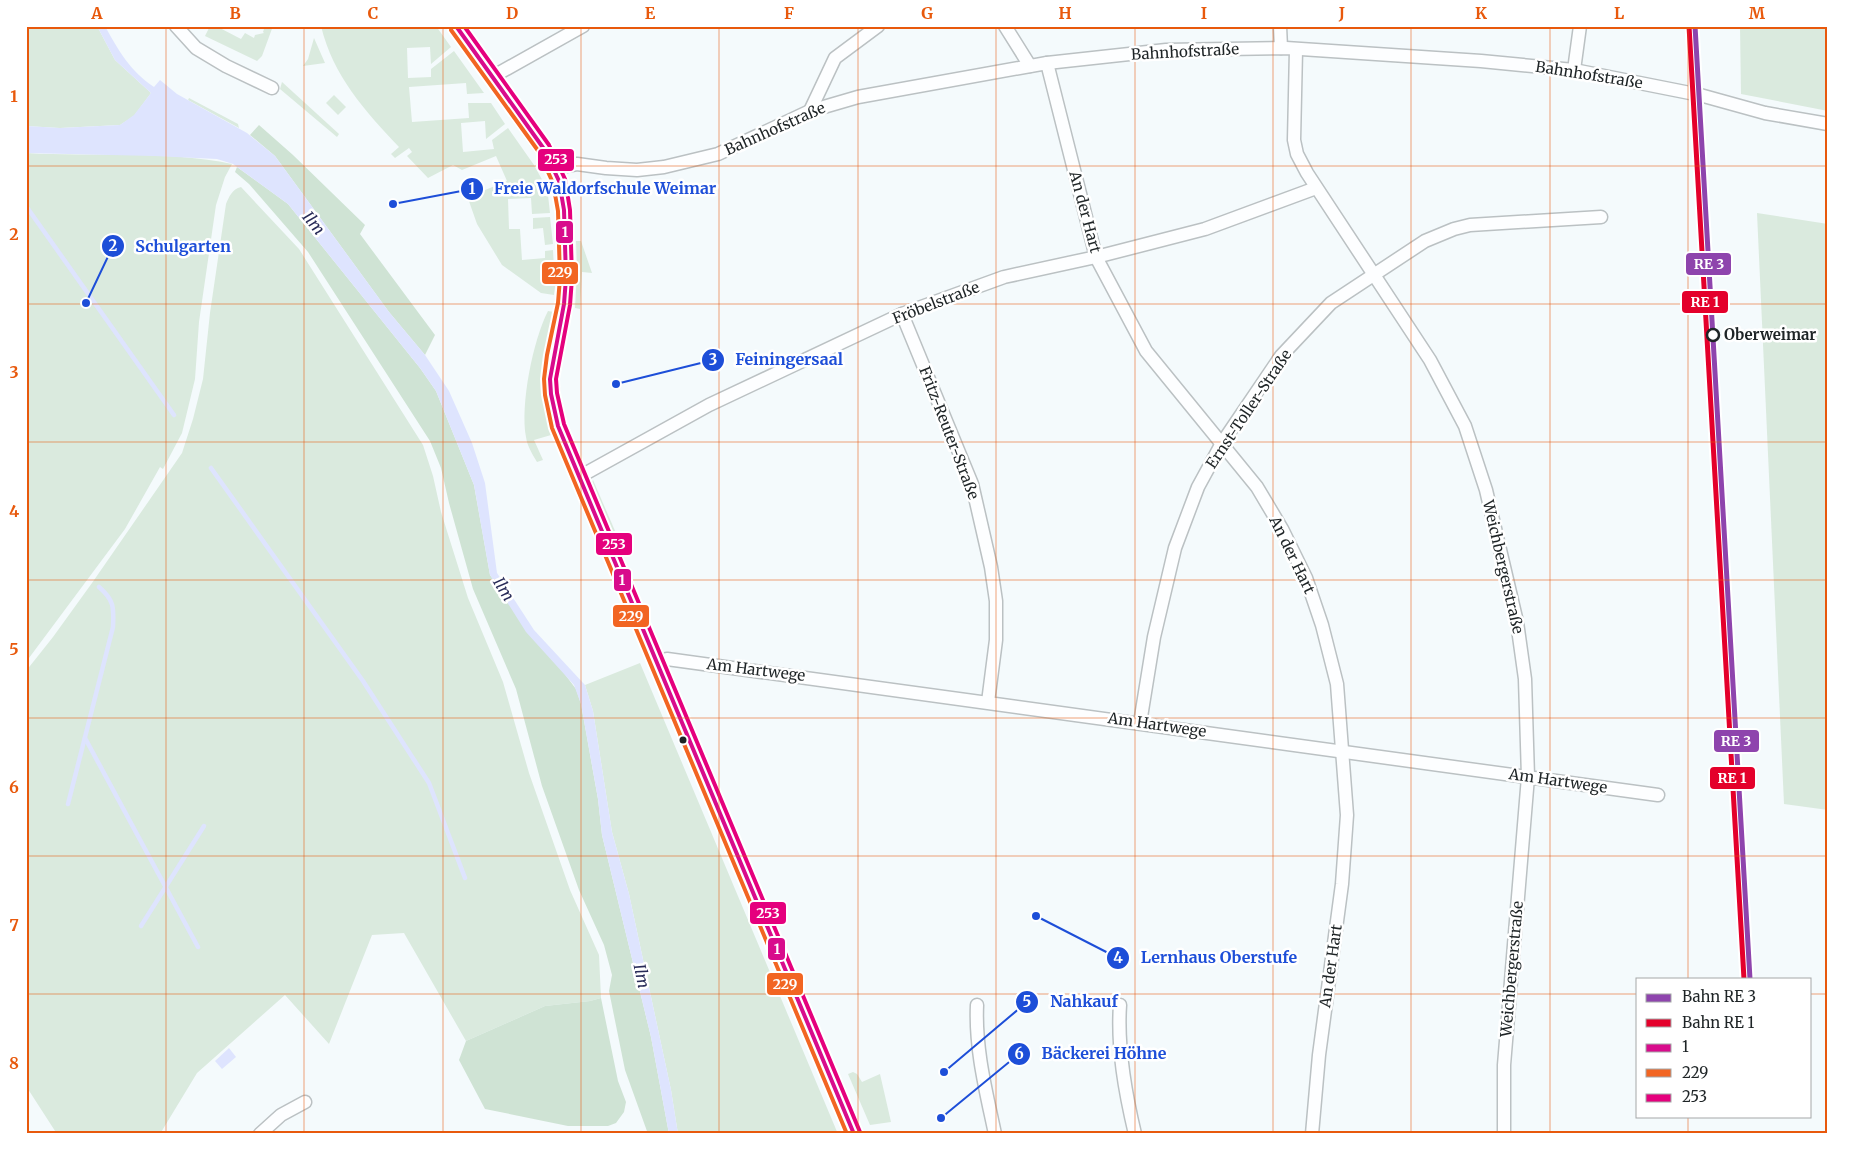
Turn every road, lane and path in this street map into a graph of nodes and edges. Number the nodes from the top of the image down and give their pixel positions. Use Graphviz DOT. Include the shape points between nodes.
graph roads {
  1 [pos="176,26"];
  2 [pos="456,26"];
  3 [pos="583,26"];
  4 [pos="878,26"];
  5 [pos="1005,26"];
  6 [pos="1280,26"];
  7 [pos="1580,26"];
  8 [pos="1281,48"];
  9 [pos="1296,50"];
  10 [pos="1047,63"];
  11 [pos="1030,66"];
  12 [pos="1574,70"];
  13 [pos="492,78"];
  14 [pos="272,88"];
  15 [pos="810,111"];
  16 [pos="1828,124"];
  17 [pos="554,168"];
  18 [pos="1316,188"];
  19 [pos="1602,217"];
  20 [pos="1096,257"];
  21 [pos="1374,273"];
  22 [pos="902,314"];
  23 [pos="1222,443"];
  24 [pos="579,477"];
  25 [pos="656,662"];
  26 [pos="988,702"];
  27 [pos="1140,723"];
  28 [pos="1342,751"];
  29 [pos="1528,777"];
  30 [pos="1658,795"];
  31 [pos="977,1005"];
  32 [pos="1120,1005"];
  33 [pos="305,1102"];
  34 [pos="260,1134"];
  35 [pos="854,1134"];
  36 [pos="995,1134"];
  37 [pos="1135,1134"];
  38 [pos="1312,1134"];
  39 [pos="1504,1134"];
  1 -- 14 [label="street" via="196,48"];
  2 -- 13 [label="street"];
  3 -- 13 [label="street"];
  4 -- 15 [label="street" via="835,58"];
  5 -- 11 [label="street"];
  6 -- 8 [label="street"];
  7 -- 12 [label="street"];
  8 -- 9 [label="street, Bahnhofstraße"];
  8 -- 10 [label="street, Bahnhofstraße" via="1166,50"];
  9 -- 12 [label="street, Bahnhofstraße"];
  9 -- 18 [label="street, Weichbergerstraße" via="1294,140 1297,154"];
  10 -- 11 [label="street, Bahnhofstraße"];
  10 -- 20 [label="street, An der Hart"];
  11 -- 15 [label="street, Bahnhofstraße" via="858,97"];
  12 -- 16 [label="street, Bahnhofstraße"];
  13 -- 17 [label="street" via="544,149"];
  15 -- 17 [label="street, Bahnhofstraße" via="718,154 664,167 629,170 577,164"];
  17 -- 24 [label="street" via="563,197 566,278 550,379 551,394 558,426"];
  18 -- 20 [label="street, Fröbelstraße" via="1204,230"];
  18 -- 21 [label="street, Weichbergerstraße"];
  19 -- 21 [label="street, Ernst-Toller-Straße" via="1470,225 1425,241"];
  20 -- 22 [label="street, Fröbelstraße" via="1004,277"];
  20 -- 23 [label="street, An der Hart" via="1146,351"];
  21 -- 23 [label="street, Ernst-Toller-Straße" via="1331,303 1281,356"];
  21 -- 29 [label="street, Weichbergerstraße" via="1430,360 1460,418 1486,490 1517,622 1525,679"];
  22 -- 24 [label="street, Fröbelstraße" via="709,405"];
  22 -- 26 [label="street, Fritz-Reuter-Straße" via="972,484 991,567 996,601 996,640"];
  23 -- 27 [label="street, Ernst-Toller-Straße" via="1198,487 1175,548 1154,637"];
  23 -- 28 [label="street, An der Hart" via="1257,487 1306,578 1337,684"];
  24 -- 25 [label="street"];
  25 -- 26 [label="street, Am Hartwege" via="667,659"];
  25 -- 35 [label="street"];
  26 -- 27 [label="street, Am Hartwege"];
  27 -- 28 [label="street, Am Hartwege"];
  28 -- 29 [label="street, Am Hartwege"];
  28 -- 38 [label="street, An der Hart" via="1347,815 1342,884"];
  29 -- 30 [label="street, Am Hartwege"];
  29 -- 39 [label="street, Weichbergerstraße" via="1504,1065"];
  31 -- 36 [label="street" via="982,1076"];
  32 -- 37 [label="street" via="1118,1032"];
  33 -- 34 [label="street" via="280,1115"];
}
